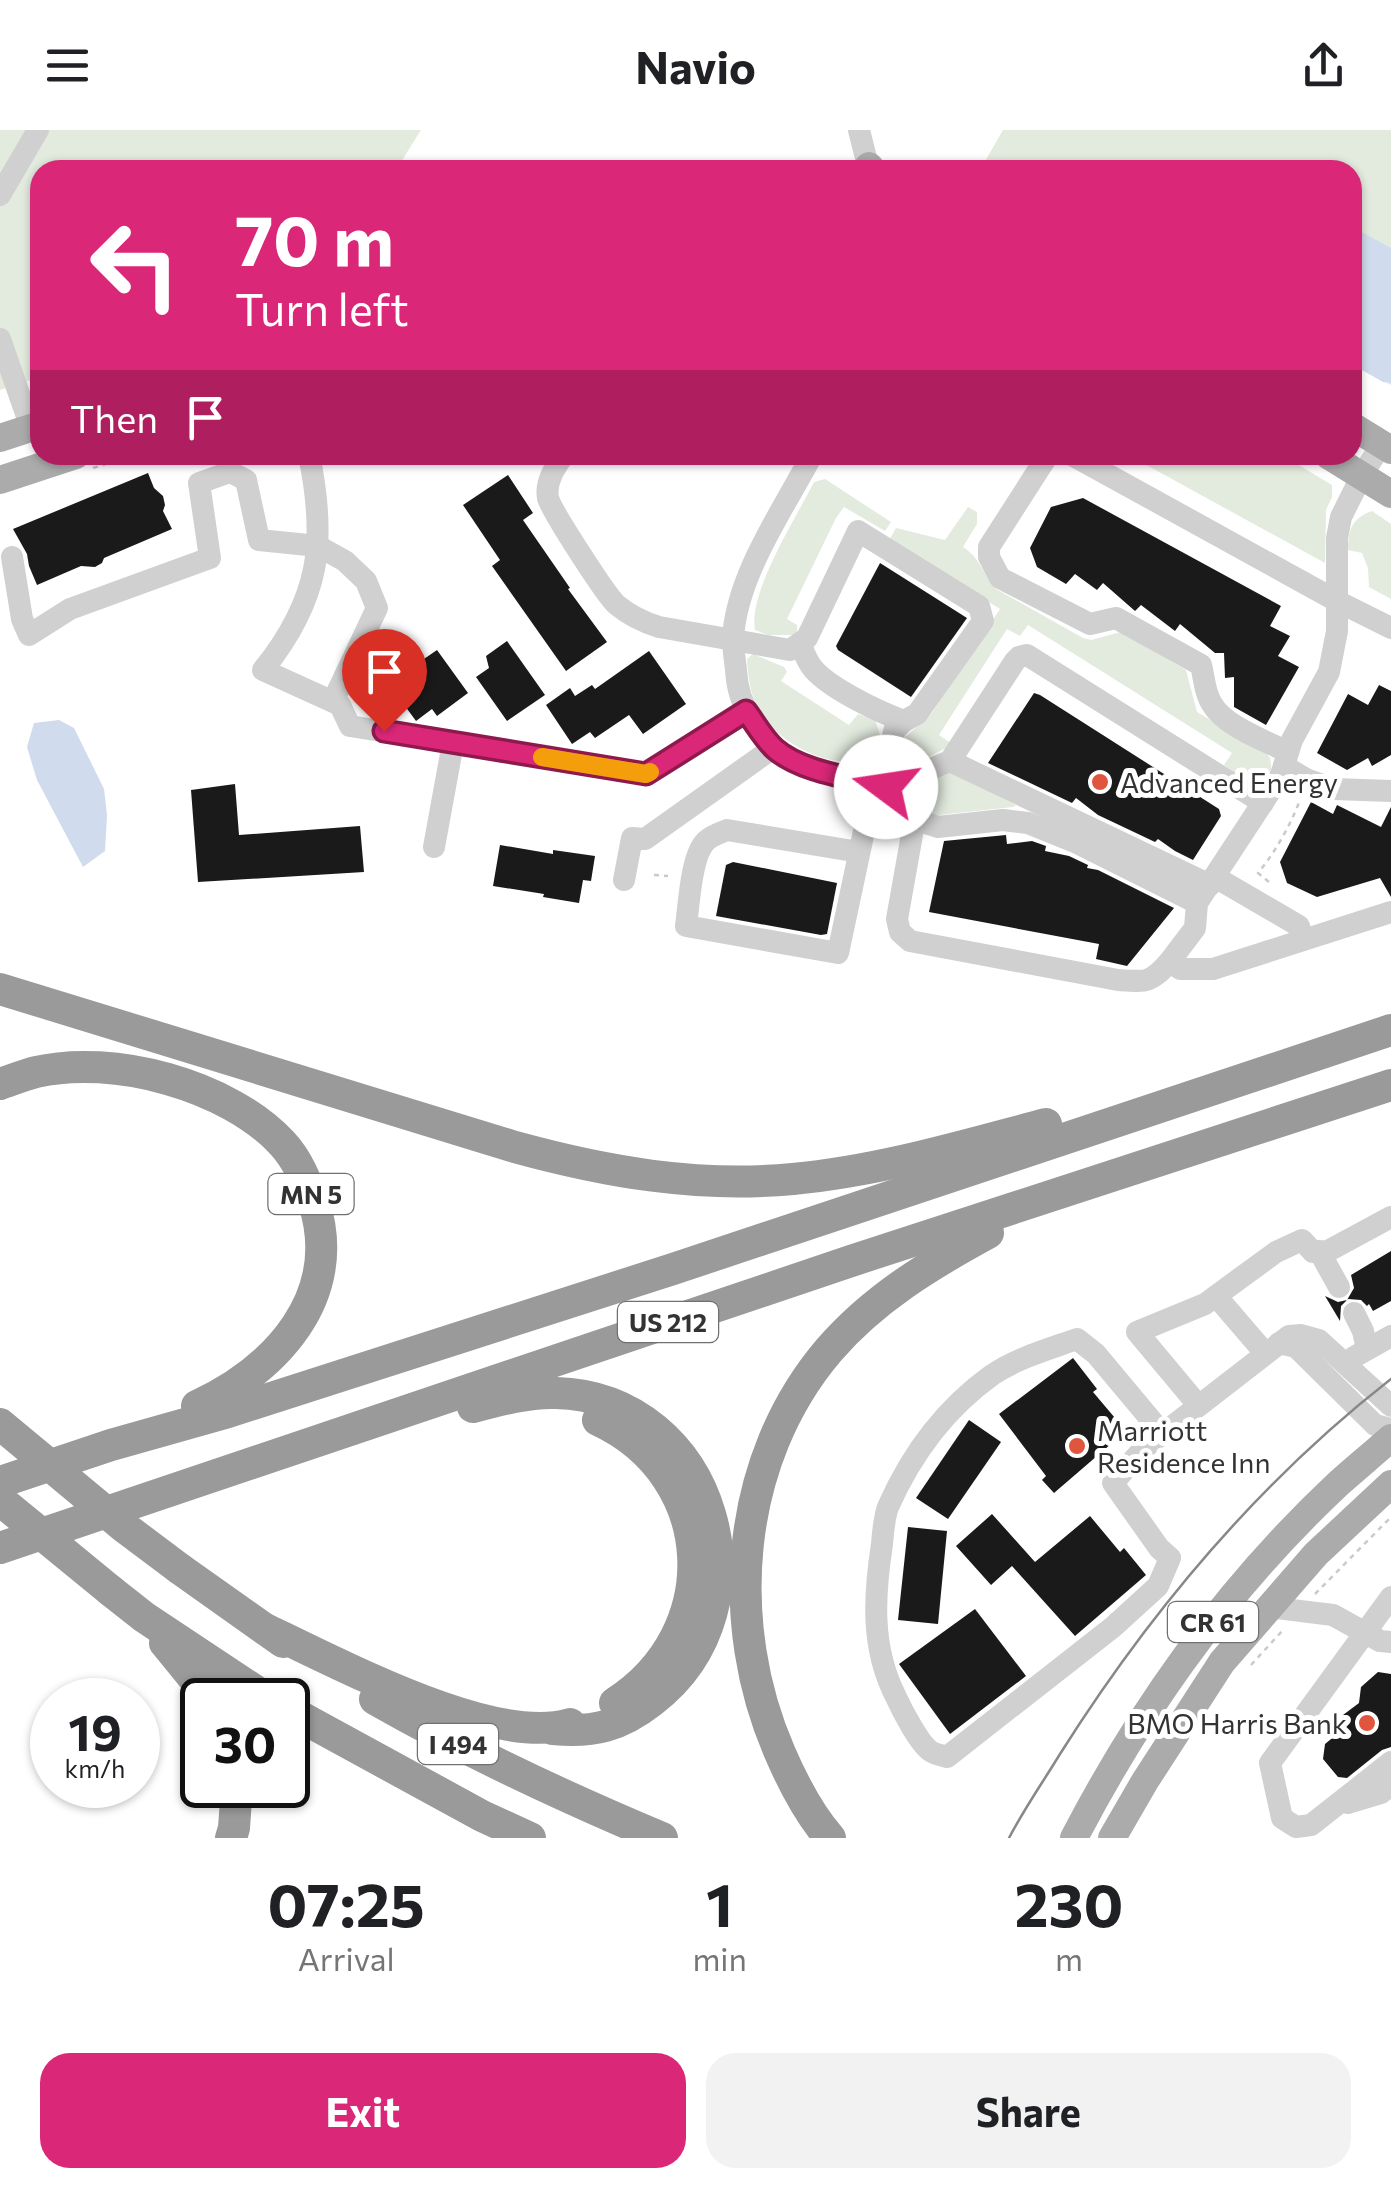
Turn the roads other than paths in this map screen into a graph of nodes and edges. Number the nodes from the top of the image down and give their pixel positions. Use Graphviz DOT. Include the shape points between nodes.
graph roads {
  1 [pos="38,130"];
  2 [pos="860,130"];
  3 [pos="868,160"];
  4 [pos="0,195"];
  5 [pos="0,339"];
  6 [pos="30,412"];
  7 [pos="30,428"];
  8 [pos="1362,432"];
  9 [pos="0,438"];
  10 [pos="1387,447"];
  11 [pos="46,465"];
  12 [pos="311,465"];
  13 [pos="556,465"];
  14 [pos="807,465"];
  15 [pos="1042,465"];
  16 [pos="1090,465"];
  17 [pos="1345,465"];
  18 [pos="1362,475"];
  19 [pos="0,480"];
  20 [pos="1391,494"];
  21 [pos="318,546"];
  22 [pos="12,558"];
  23 [pos="1337,601"];
  24 [pos="1391,628"];
  25 [pos="733,640"];
  26 [pos="800,643"];
  27 [pos="334,702"];
  28 [pos="746,711"];
  29 [pos="904,721"];
  30 [pos="453,743"];
  31 [pos="773,748"];
  32 [pos="1286,759"];
  33 [pos="950,761"];
  34 [pos="886,787"];
  35 [pos="1391,792"];
  36 [pos="1262,803"];
  37 [pos="910,818"];
  38 [pos="434,846"];
  39 [pos="860,852"];
  40 [pos="624,880"];
  41 [pos="1207,888"];
  42 [pos="1391,912"];
  43 [pos="1303,940"];
  44 [pos="1170,961"];
  45 [pos="0,989"];
  46 [pos="1391,1030"];
  47 [pos="1326,1052"];
  48 [pos="0,1084"];
  49 [pos="1391,1085"];
  50 [pos="1154,1163"];
  51 [pos="1391,1217"];
  52 [pos="1319,1252"];
  53 [pos="1339,1287"];
  54 [pos="1216,1296"];
  55 [pos="1354,1313"];
  56 [pos="1391,1336"];
  57 [pos="1272,1348"];
  58 [pos="1367,1349"];
  59 [pos="1347,1365"];
  60 [pos="1198,1405"];
  61 [pos="1391,1406"];
  62 [pos="0,1424"];
  63 [pos="1391,1429"];
  64 [pos="1162,1433"];
  65 [pos="1391,1438"];
  66 [pos="111,1446"];
  67 [pos="0,1482"];
  68 [pos="1391,1484"];
  69 [pos="184,1486"];
  70 [pos="0,1500"];
  71 [pos="0,1548"];
  72 [pos="1391,1597"];
  73 [pos="1268,1607"];
  74 [pos="144,1616"];
  75 [pos="265,1628"];
  76 [pos="1364,1631"];
  77 [pos="1391,1642"];
  78 [pos="194,1678"];
  79 [pos="236,1678"];
  80 [pos="310,1722"];
  81 [pos="1391,1762"];
  82 [pos="1391,1785"];
  83 [pos="235,1808"];
  84 [pos="1330,1812"];
  85 [pos="231,1838"];
  86 [pos="530,1838"];
  87 [pos="662,1838"];
  88 [pos="830,1838"];
  89 [pos="1074,1838"];
  90 [pos="1112,1838"];
  1 -- 4 [label="street"];
  2 -- 3 [label="street"];
  5 -- 6 [label="street"];
  7 -- 9 [label="main road"];
  8 -- 10 [label="main road"];
  10 -- 18 [label="street"];
  11 -- 19 [label="main road"];
  12 -- 21 [label="street"];
  13 -- 25 [label="street" via="548,497 614,603 641,622"];
  14 -- 25 [label="street" via="752,566"];
  15 -- 32 [label="street" via="989,547 1000,578 1090,624 1116,618 1200,665 1210,703 1220,714"];
  16 -- 23 [label="street"];
  17 -- 18 [label="main road"];
  18 -- 20 [label="main road"];
  18 -- 23 [label="street" via="1336,538"];
  21 -- 22 [label="street" via="260,540 246,480 230,472 199,483 210,558 70,609 29,635"];
  21 -- 27 [label="street" via="366,581 377,608"];
  21 -- 27 [label="street" via="303,608 263,670"];
  23 -- 24 [label="street"];
  23 -- 32 [label="street" via="1329,672"];
  25 -- 26 [label="street" via="790,650"];
  25 -- 28 [label="street"];
  26 -- 29 [label="street" via="812,668"];
  26 -- 29 [label="street" via="858,531 979,606 983,621 917,714"];
  27 -- 30 [label="street" via="350,726"];
  28 -- 30 [label="street" via="646,774"];
  28 -- 31 [label="street"];
  29 -- 34 [label="street" via="894,731"];
  30 -- 38 [label="street"];
  31 -- 34 [label="street" via="813,768"];
  31 -- 40 [label="street" via="645,839 632,838"];
  32 -- 35 [label="street" via="1306,779 1334,789"];
  32 -- 36 [label="street"];
  33 -- 34 [label="street"];
  33 -- 36 [label="street" via="1015,660 1027,654"];
  33 -- 41 [label="street"];
  34 -- 37 [label="street"];
  34 -- 39 [label="street" via="867,817"];
  36 -- 41 [label="street"];
  37 -- 41 [label="street" via="938,826 1028,824"];
  37 -- 44 [label="street" via="898,920 910,941 1142,982 1155,979"];
  39 -- 39 [label="street" via="838,953 686,926 698,853 714,835 728,830"];
  41 -- 43 [label="street" via="1298,926"];
  41 -- 44 [label="street" via="1194,928"];
  42 -- 43 [label="street"];
  43 -- 44 [label="street" via="1212,968 1180,970"];
  45 -- 47 [label="highway" via="584,1166 714,1181 792,1179 906,1160"];
  46 -- 47 [label="highway, US 212"];
  47 -- 66 [label="highway, US 212"];
  48 -- 66 [label="highway, MN 5" via="37,1072 108,1069 170,1080 218,1098 255,1118 284,1145 305,1176 318,1218 321,1258 293,1333 226,1392"];
  49 -- 50 [label="highway, US 212"];
  50 -- 69 [label="highway, US 212"];
  50 -- 88 [label="highway" via="1007,1223 897,1288 827,1353 779,1428 752,1517 745,1592 749,1649 758,1694 791,1780"];
  51 -- 52 [label="street"];
  52 -- 53 [label="street"];
  52 -- 54 [label="street" via="1302,1240"];
  54 -- 57 [label="street"];
  54 -- 60 [label="street" via="1136,1332"];
  55 -- 58 [label="street"];
  56 -- 58 [label="street"];
  57 -- 59 [label="street" via="1290,1336 1310,1336"];
  57 -- 60 [label="street"];
  57 -- 63 [label="street" via="1296,1347 1375,1425"];
  58 -- 59 [label="street"];
  59 -- 61 [label="street"];
  60 -- 64 [label="street"];
  62 -- 75 [label="highway, I 494, bridge" via="124,1527"];
  64 -- 64 [label="street" via="1113,1483 1170,1558 1158,1586 947,1757 930,1752 884,1673 875,1620 886,1511 931,1432 994,1374 1077,1339"];
  65 -- 89 [label="main road, CR 61" via="1301,1522 1214,1620 1148,1712"];
  66 -- 67 [label="highway, US 212"];
  68 -- 73 [label="main road, CR 61"];
  69 -- 71 [label="highway, US 212"];
  69 -- 75 [label="highway" via="502,1400 553,1404 613,1426 657,1463 692,1536 688,1608 663,1661 604,1710 553,1728 501,1724 417,1698"];
  70 -- 74 [label="highway, bridge"];
  72 -- 76 [label="street"];
  73 -- 76 [label="street" via="1333,1614"];
  73 -- 90 [label="main road, CR 61" via="1222,1662"];
  74 -- 78 [label="highway"];
  74 -- 79 [label="highway"];
  75 -- 87 [label="highway, I 494" via="316,1666 434,1733"];
  76 -- 77 [label="street"];
  76 -- 84 [label="street" via="1270,1763 1288,1824 1303,1828"];
  80 -- 86 [label="highway, I 494"];
  81 -- 84 [label="street"];
  82 -- 84 [label="street"];
  83 -- 85 [label="highway"];
}
